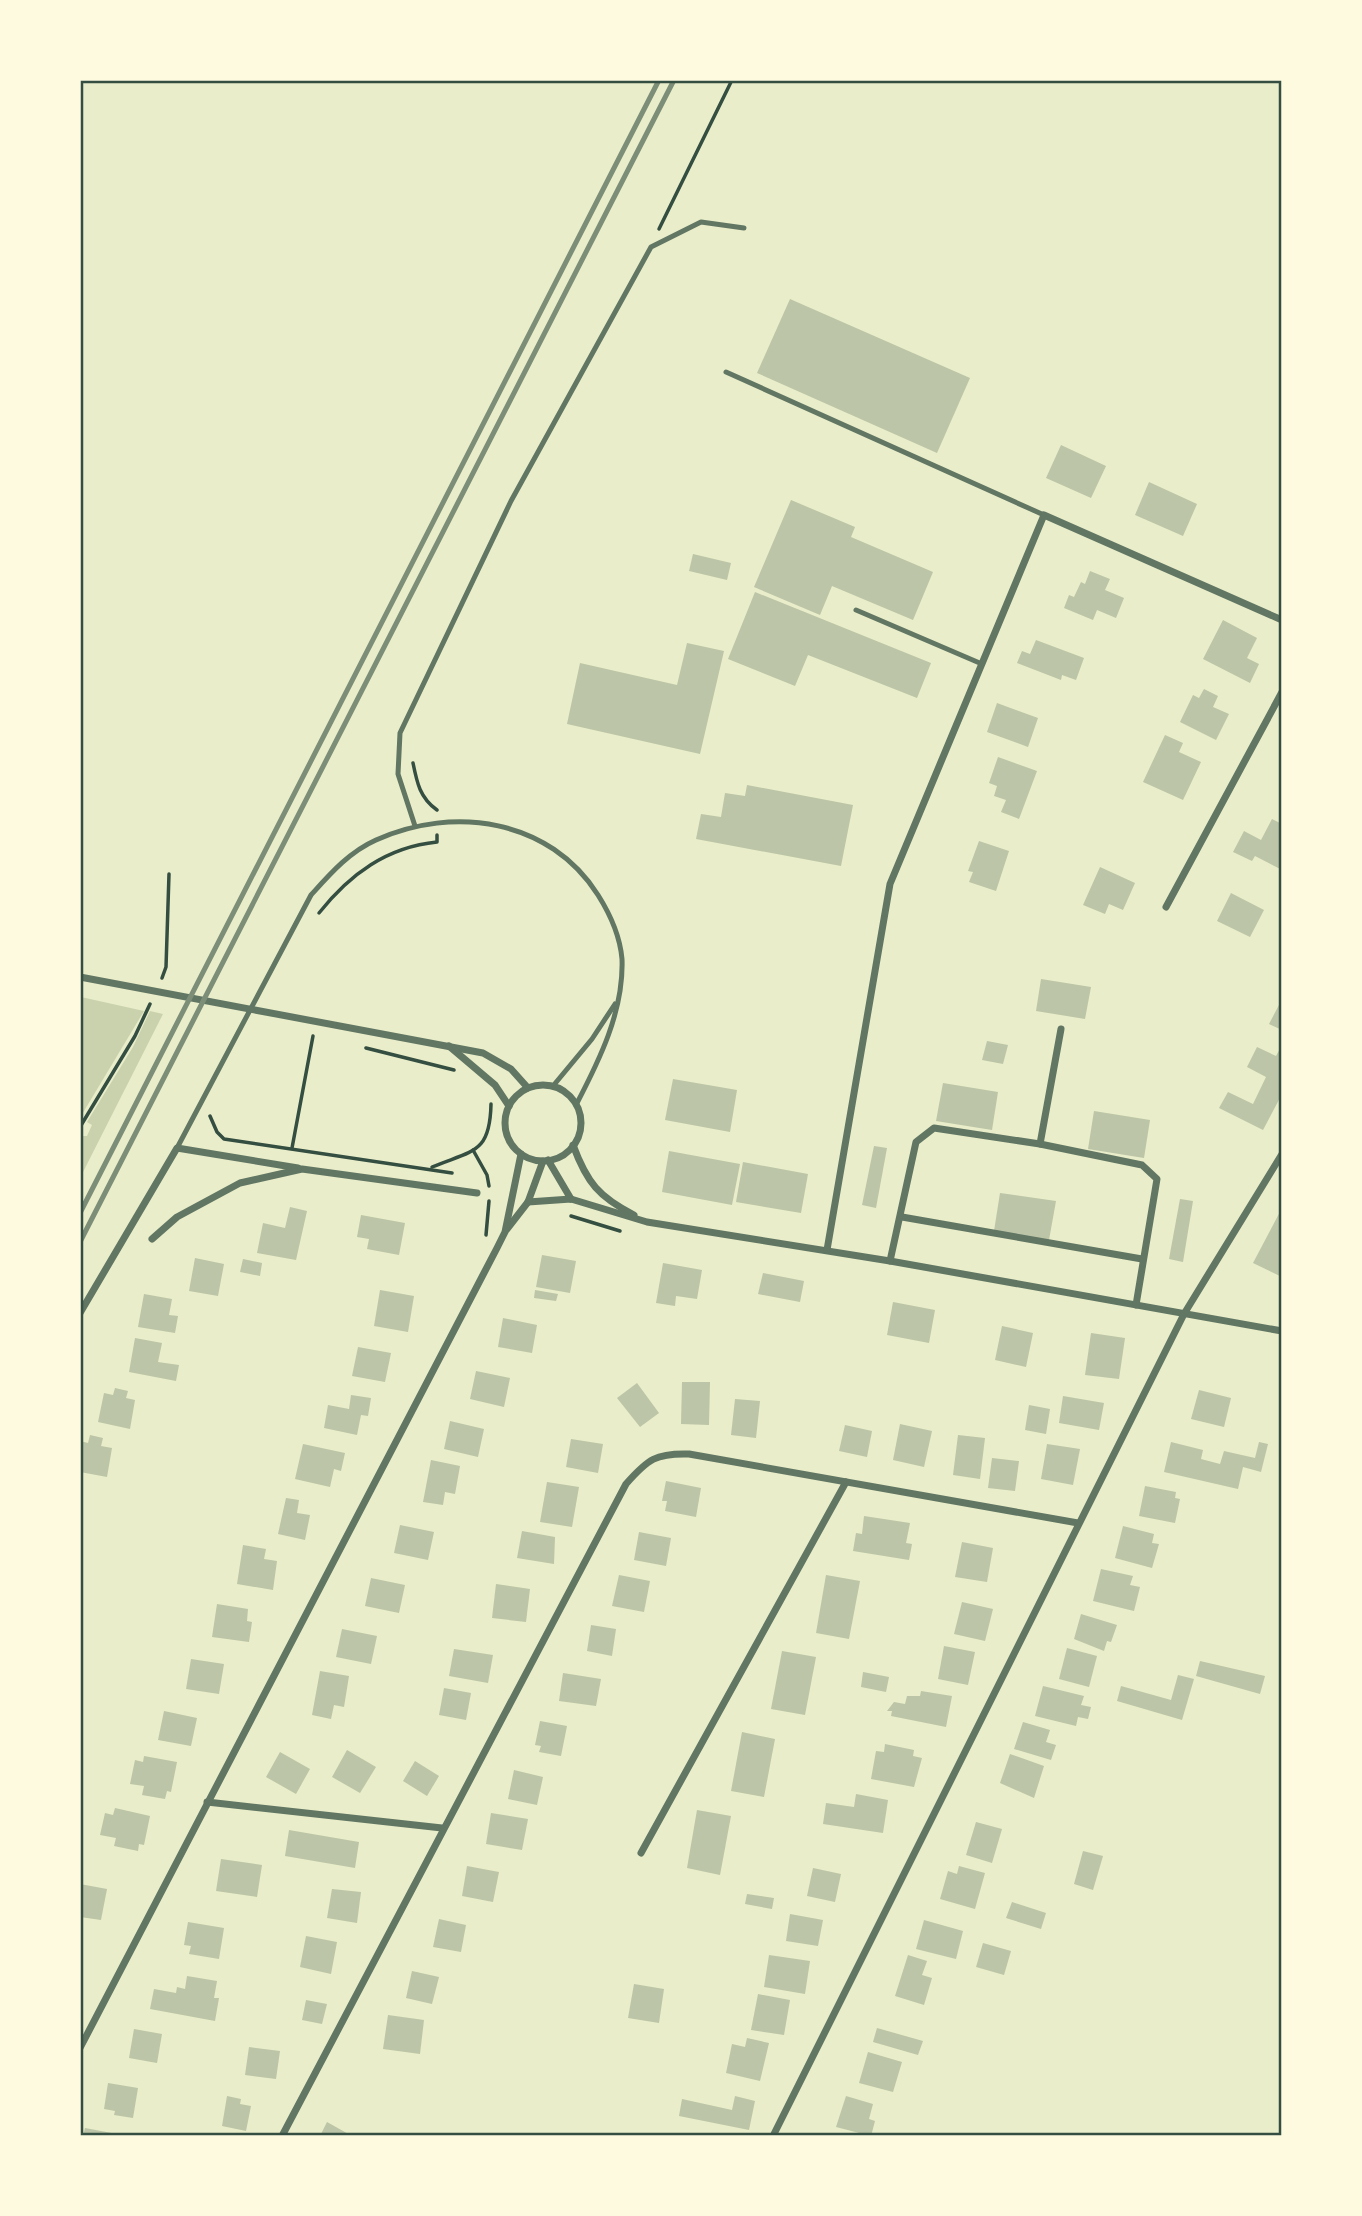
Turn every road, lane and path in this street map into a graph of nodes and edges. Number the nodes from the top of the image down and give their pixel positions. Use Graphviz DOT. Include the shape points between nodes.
graph roads {
  1 [pos="732,80"];
  2 [pos="744,228"];
  3 [pos="651,247"];
  4 [pos="726,372"];
  5 [pos="1044,515"];
  6 [pos="856,610"];
  7 [pos="1282,620"];
  8 [pos="982,664"];
  9 [pos="1282,692"];
  10 [pos="412,761"];
  11 [pos="437,824"];
  12 [pos="415,826"];
  13 [pos="1166,907"];
  14 [pos="316,916"];
  15 [pos="80,977"];
  16 [pos="618,998"];
  17 [pos="1061,1029"];
  18 [pos="304,1035"];
  19 [pos="313,1036"];
  20 [pos="325,1039"];
  21 [pos="448,1045"];
  22 [pos="362,1047"];
  23 [pos="463,1073"];
  24 [pos="553,1086"];
  25 [pos="527,1088"];
  26 [pos="491,1101"];
  27 [pos="576,1105"];
  28 [pos="509,1106"];
  29 [pos="211,1109"];
  30 [pos="1041,1144"];
  31 [pos="573,1145"];
  32 [pos="177,1148"];
  33 [pos="292,1148"];
  34 [pos="521,1154"];
  35 [pos="1282,1154"];
  36 [pos="546,1161"];
  37 [pos="430,1168"];
  38 [pos="302,1169"];
  39 [pos="453,1174"];
  40 [pos="477,1179"];
  41 [pos="488,1182"];
  42 [pos="477,1193"];
  43 [pos="571,1199"];
  44 [pos="528,1202"];
  45 [pos="569,1215"];
  46 [pos="902,1217"];
  47 [pos="647,1222"];
  48 [pos="505,1232"];
  49 [pos="627,1232"];
  50 [pos="152,1239"];
  51 [pos="827,1250"];
  52 [pos="1142,1259"];
  53 [pos="890,1261"];
  54 [pos="1136,1305"];
  55 [pos="80,1313"];
  56 [pos="1184,1314"];
  57 [pos="1282,1331"];
  58 [pos="846,1482"];
  59 [pos="1078,1523"];
  60 [pos="207,1802"];
  61 [pos="442,1828"];
  62 [pos="641,1853"];
  63 [pos="80,2048"];
  64 [pos="282,2136"];
  65 [pos="773,2136"];
  1 -- 3 [label="path"];
  2 -- 3 [label="lane" via="701,222"];
  3 -- 12 [label="lane" via="511,501 400,733 398,774"];
  4 -- 5 [label="lane"];
  5 -- 7 [label="street"];
  5 -- 8 [label="street"];
  6 -- 8 [label="lane"];
  8 -- 51 [label="street" via="890,884"];
  9 -- 13 [label="street"];
  10 -- 11 [label="path" via="426,803 439,811"];
  11 -- 12 [label="lane"];
  11 -- 14 [label="path" via="437,842 417,844 363,868"];
  11 -- 16 [label="lane" via="478,822 526,833 558,849 586,876 612,916 622,958"];
  12 -- 32 [label="lane" via="374,841 339,864 311,895"];
  15 -- 21 [label="street"];
  16 -- 24 [label="lane"];
  16 -- 27 [label="lane" via="602,1054"];
  17 -- 30 [label="street"];
  18 -- 19 [label="path"];
  19 -- 20 [label="path"];
  19 -- 33 [label="path"];
  21 -- 25 [label="street" via="484,1053 511,1069"];
  21 -- 28 [label="street" via="495,1085"];
  22 -- 23 [label="path"];
  24 -- 25 [label="street"];
  24 -- 27 [label="street"];
  25 -- 28 [label="street"];
  26 -- 37 [label="path" via="490,1131 484,1142"];
  27 -- 31 [label="street" via="580,1126"];
  28 -- 34 [label="street" via="505,1127"];
  29 -- 33 [label="path" via="210,1119 224,1139"];
  30 -- 46 [label="street" via="934,1128 916,1142"];
  30 -- 52 [label="street" via="1142,1165 1157,1179"];
  31 -- 36 [label="street"];
  31 -- 47 [label="street" via="582,1170 600,1194"];
  32 -- 38 [label="street"];
  32 -- 55 [label="street"];
  33 -- 37 [label="path"];
  34 -- 36 [label="street"];
  34 -- 48 [label="street"];
  35 -- 56 [label="street"];
  36 -- 43 [label="street"];
  36 -- 44 [label="street"];
  37 -- 39 [label="path"];
  38 -- 42 [label="street"];
  38 -- 50 [label="street" via="240,1183 177,1217"];
  40 -- 41 [label="path"];
  43 -- 44 [label="street"];
  43 -- 47 [label="street"];
  44 -- 48 [label="street"];
  45 -- 49 [label="path"];
  46 -- 52 [label="street"];
  46 -- 53 [label="street"];
  47 -- 51 [label="street"];
  48 -- 60 [label="street"];
  51 -- 53 [label="street"];
  52 -- 54 [label="street"];
  53 -- 54 [label="street"];
  54 -- 56 [label="street"];
  56 -- 57 [label="street"];
  56 -- 59 [label="street"];
  58 -- 59 [label="street"];
  58 -- 61 [label="street" via="690,1454 663,1453 643,1465 626,1484"];
  58 -- 62 [label="street"];
  59 -- 65 [label="street"];
  60 -- 61 [label="street"];
  60 -- 63 [label="street"];
  61 -- 64 [label="street"];
}
